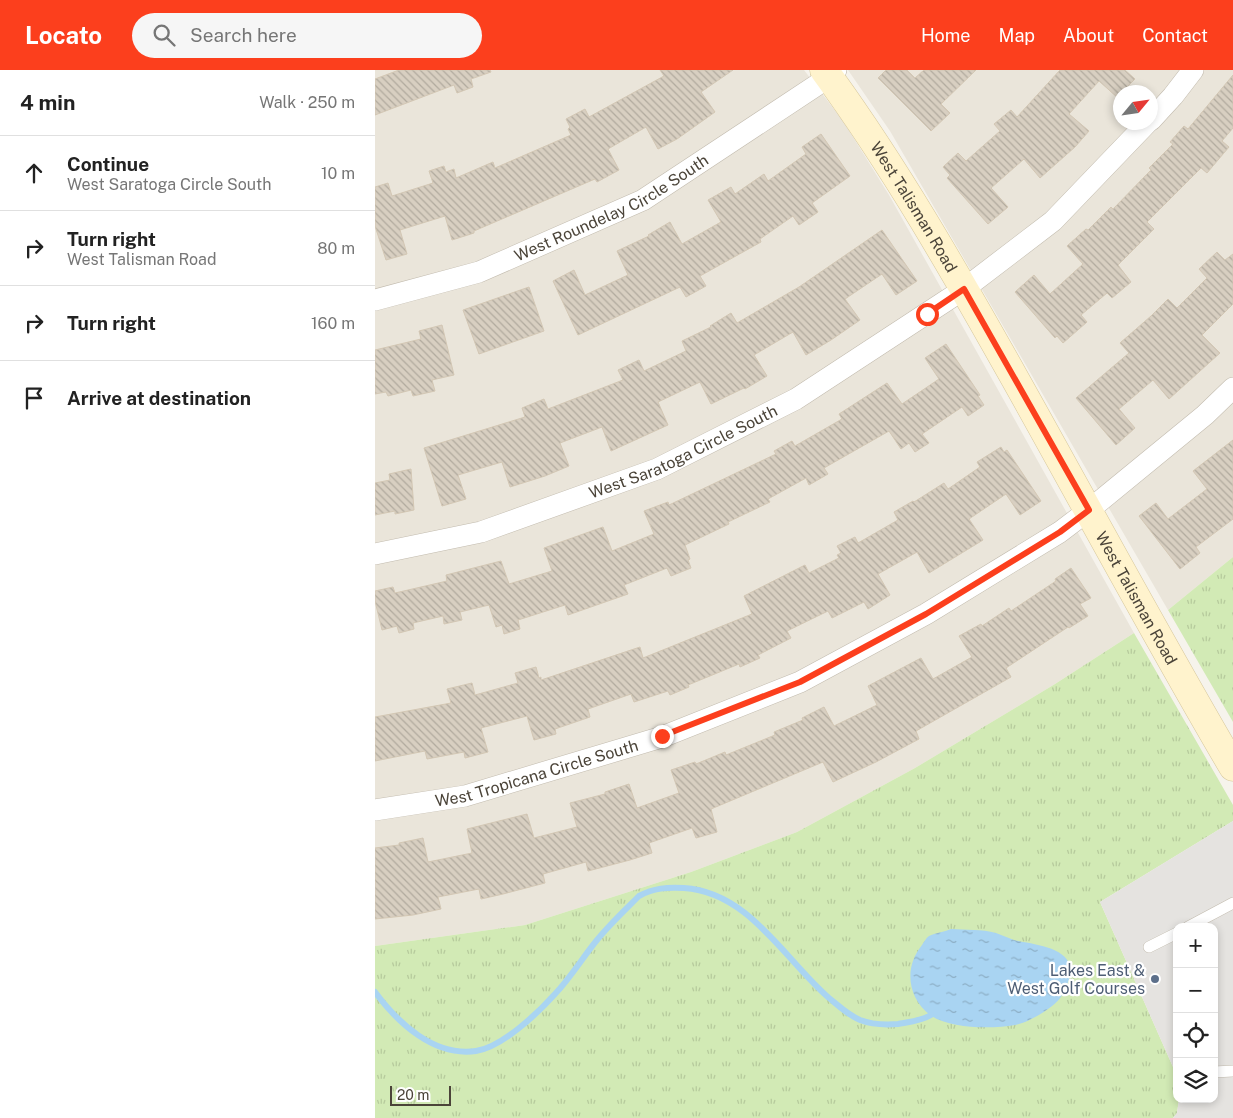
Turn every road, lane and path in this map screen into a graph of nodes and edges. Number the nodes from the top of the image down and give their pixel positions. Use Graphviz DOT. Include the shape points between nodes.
graph roads {
  1 [pos="1193,70"];
  2 [pos="830,72"];
  3 [pos="1158,112"];
  4 [pos="1140,130"];
  5 [pos="964,289"];
  6 [pos="375,300"];
  7 [pos="1233,388"];
  8 [pos="1089,510"];
  9 [pos="375,554"];
  10 [pos="1233,766"];
  11 [pos="375,810"];
  12 [pos="1233,903"];
  13 [pos="1196,923"];
  14 [pos="1173,935"];
  15 [pos="1149,948"];
  16 [pos="1233,1071"];
  17 [pos="1218,1072"];
  1 -- 3 [label="street, West Saratoga Circle South"];
  2 -- 5 [label="street, West Talisman Road"];
  2 -- 6 [label="street, West Roundelay Circle South" via="643,200 479,272"];
  4 -- 5 [label="street, West Saratoga Circle South" via="1053,221"];
  5 -- 8 [label="street, West Talisman Road"];
  5 -- 9 [label="street, West Saratoga Circle South" via="796,399 657,469 481,532"];
  7 -- 8 [label="street, West Tropicana Circle South" via="1205,416"];
  8 -- 10 [label="street, West Talisman Road"];
  8 -- 11 [label="street, West Tropicana Circle South" via="1060,532 926,614 800,682 662,736 465,796"];
  12 -- 13 [label="lane"];
  14 -- 15 [label="lane"];
  16 -- 17 [label="lane"];
}
